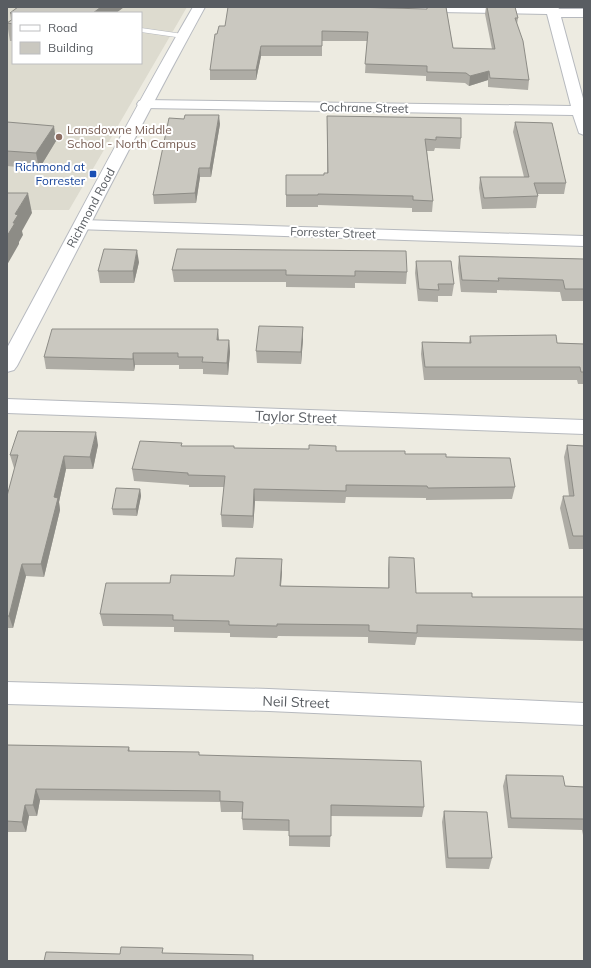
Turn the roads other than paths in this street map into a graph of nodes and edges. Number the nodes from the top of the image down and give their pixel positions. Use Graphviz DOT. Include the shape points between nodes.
graph roads {
  1 [pos="199,7"];
  2 [pos="384,7"];
  3 [pos="553,10"];
  4 [pos="584,13"];
  5 [pos="142,30"];
  6 [pos="183,36"];
  7 [pos="144,104"];
  8 [pos="581,111"];
  9 [pos="584,130"];
  10 [pos="82,226"];
  11 [pos="584,241"];
  12 [pos="7,366"];
  13 [pos="7,406"];
  14 [pos="584,427"];
  15 [pos="7,692"];
  16 [pos="584,714"];
  1 -- 6 [label="street, Richmond Road"];
  2 -- 3 [label="street"];
  3 -- 4 [label="street"];
  3 -- 8 [label="street"];
  5 -- 6 [label="lane"];
  6 -- 7 [label="street, Richmond Road"];
  7 -- 8 [label="street, Cochrane Street"];
  7 -- 10 [label="street, Richmond Road"];
  8 -- 9 [label="street"];
  10 -- 11 [label="street, Forrester Street"];
  10 -- 12 [label="street, Richmond Road"];
  13 -- 14 [label="street, Taylor Street"];
  15 -- 16 [label="street, Neil Street"];
}
